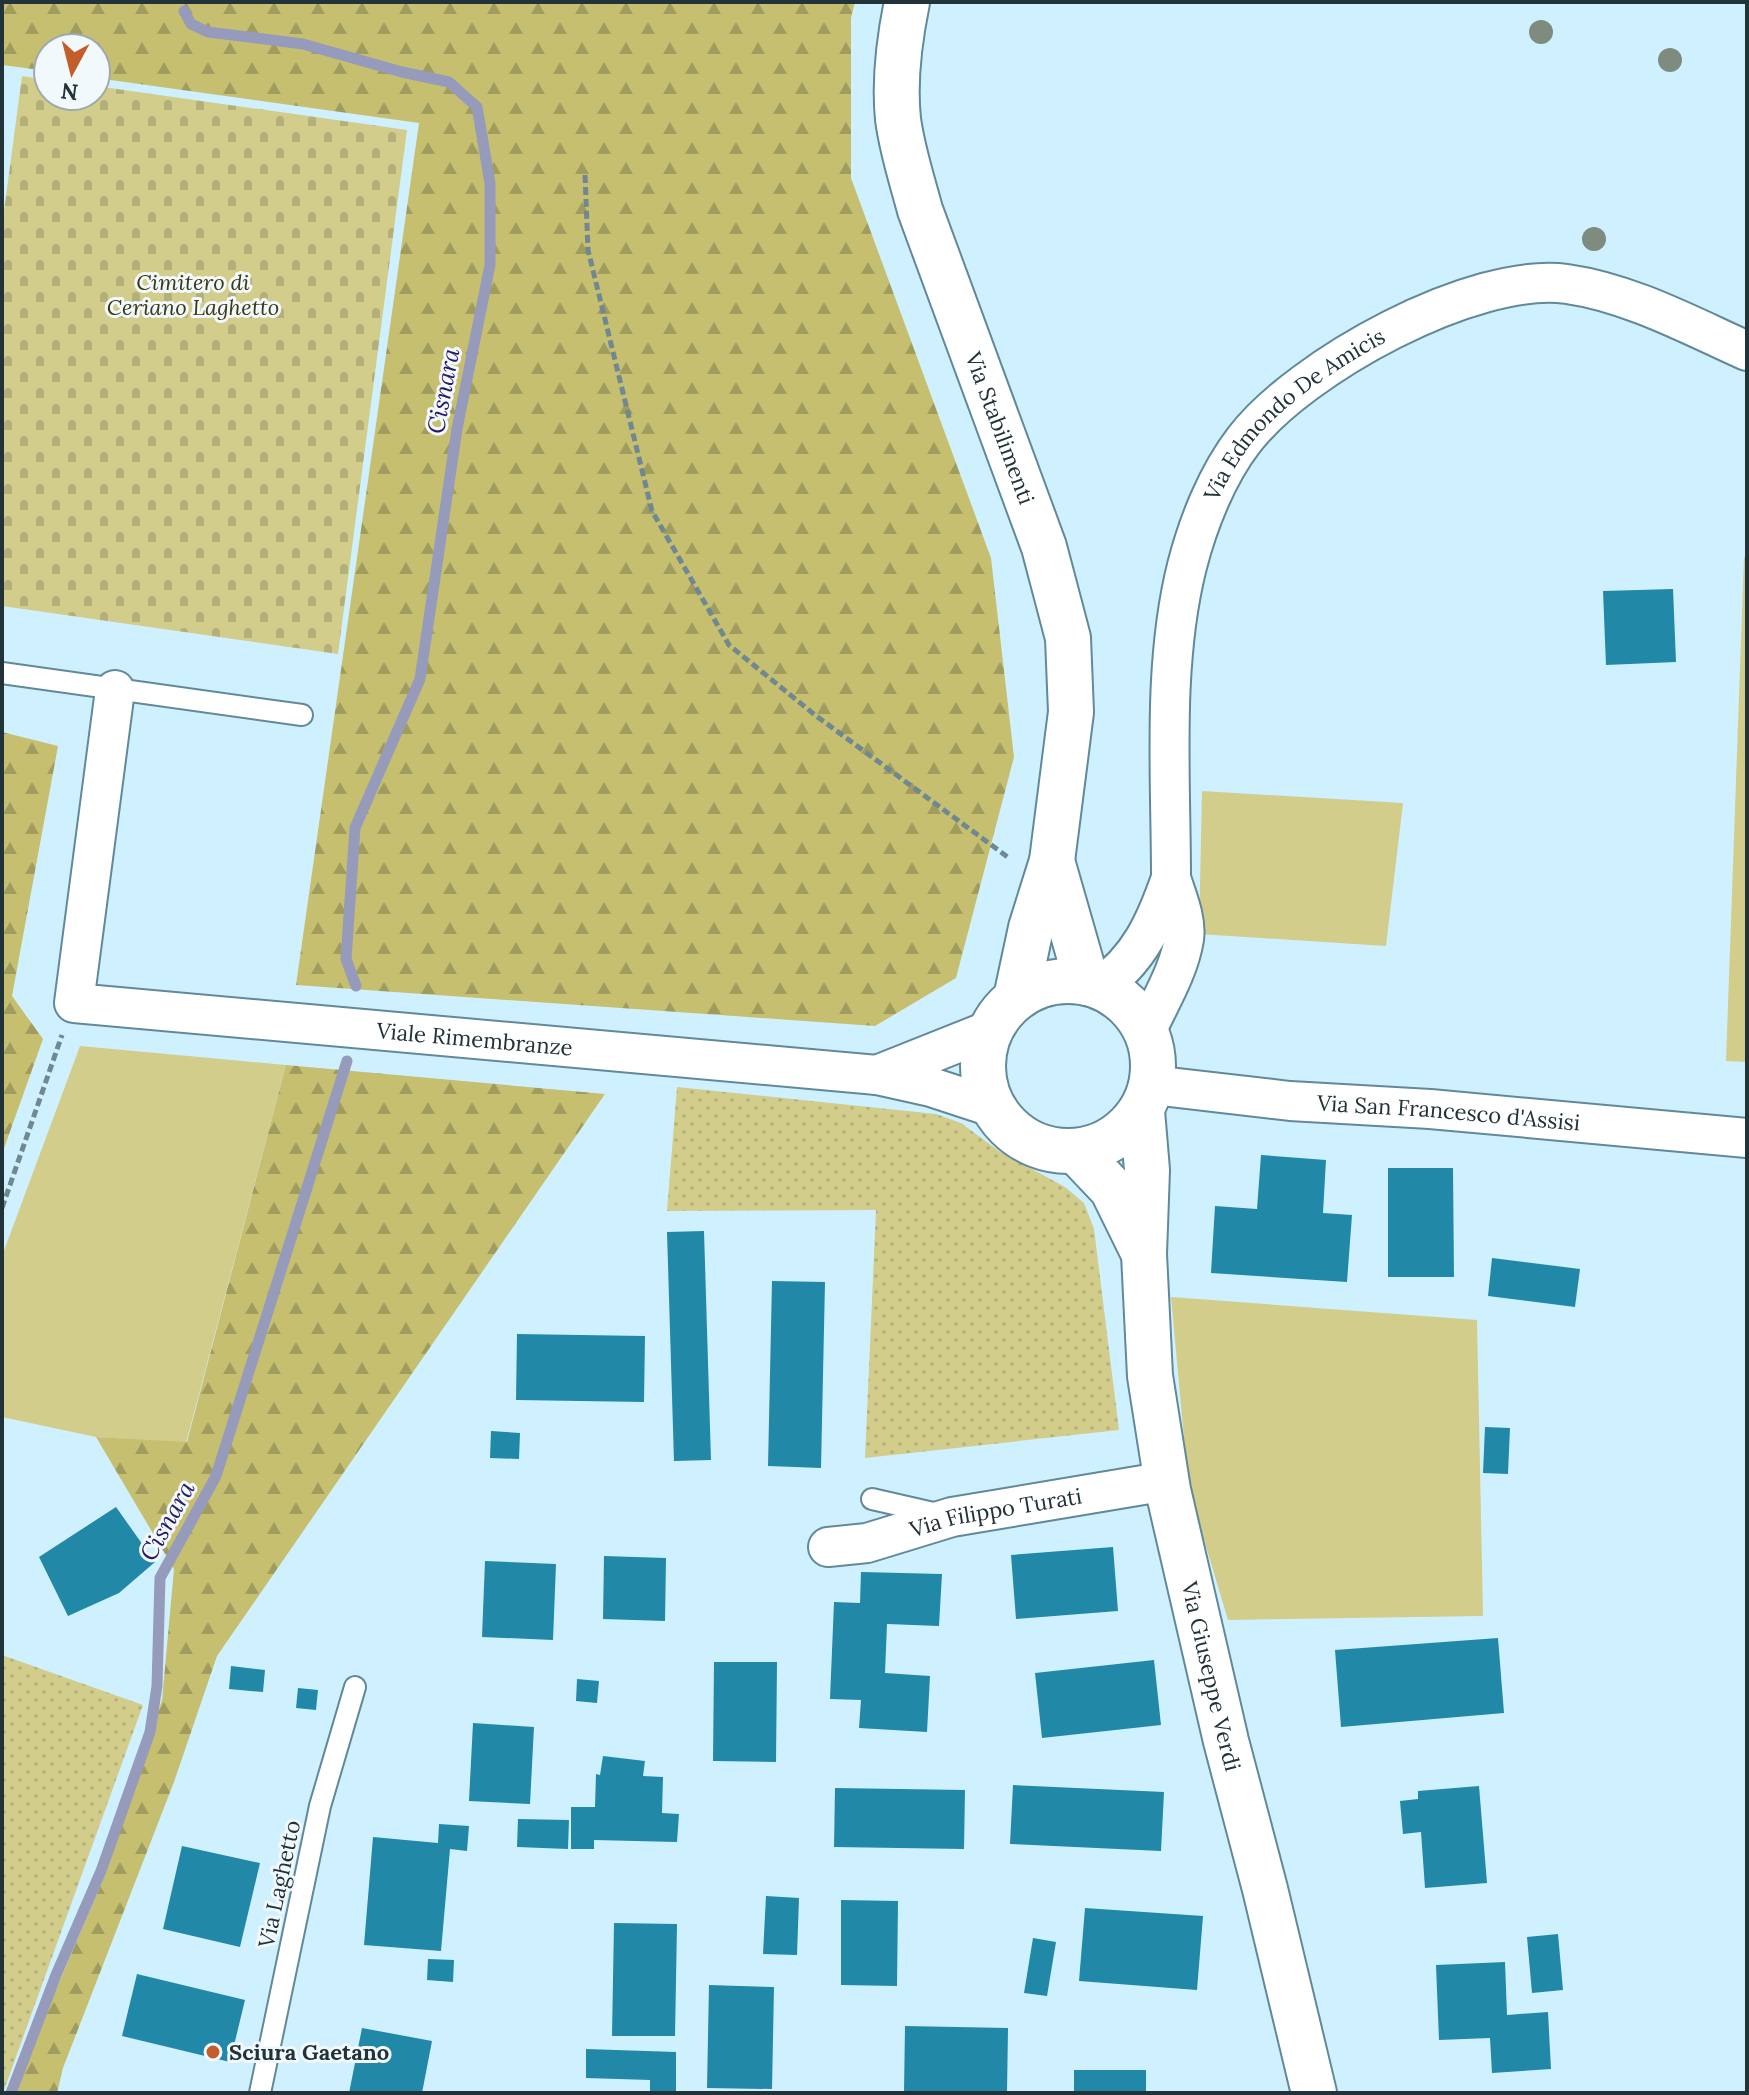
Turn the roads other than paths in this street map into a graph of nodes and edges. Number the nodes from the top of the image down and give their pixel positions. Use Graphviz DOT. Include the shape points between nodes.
graph roads {
  1 [pos="907,2"];
  2 [pos="1747,351"];
  3 [pos="2,673"];
  4 [pos="115,690"];
  5 [pos="302,715"];
  6 [pos="1036,863"];
  7 [pos="1171,878"];
  8 [pos="1093,985"];
  9 [pos="1003,1014"];
  10 [pos="1146,1032"];
  11 [pos="877,1075"];
  12 [pos="1147,1098"];
  13 [pos="992,1107"];
  14 [pos="1747,1138"];
  15 [pos="1076,1151"];
  16 [pos="1144,1254"];
  17 [pos="1167,1481"];
  18 [pos="872,1499"];
  19 [pos="952,1517"];
  20 [pos="828,1547"];
  21 [pos="355,1687"];
  22 [pos="260,2093"];
  23 [pos="1314,2093"];
  1 -- 6 [label="street, Via Stabilimenti" via="896,84 898,121 920,210 1044,547 1068,638 1071,712"];
  2 -- 7 [label="street, Via Edmondo De Amicis" via="1626,297 1565,284 1512,285 1416,316 1334,362 1274,410 1244,440 1212,493 1187,565 1171,655"];
  3 -- 4 [label="lane"];
  4 -- 5 [label="lane"];
  4 -- 11 [label="street, Viale Rimembranze" via="74,1003"];
  6 -- 8 [label="street, Via Stabilimenti"];
  6 -- 9 [label="street, Via Stabilimenti" via="1031,928"];
  7 -- 8 [label="street, Via Edmondo De Amicis" via="1148,935 1114,977"];
  7 -- 10 [label="street, Via Edmondo De Amicis" via="1184,937"];
  8 -- 9 [label="street" via="1051,982"];
  8 -- 10 [label="street" via="1127,1004"];
  9 -- 11 [label="street, Viale Rimembranze"];
  9 -- 13 [label="street" via="983,1055 983,1082"];
  10 -- 12 [label="street" via="1153,1058"];
  11 -- 13 [label="street, Viale Rimembranze"];
  12 -- 14 [label="street, Via San Francesco d'Assisi" via="1430,1109"];
  12 -- 15 [label="street" via="1125,1131 1102,1145"];
  12 -- 16 [label="street, Via Giuseppe Verdi"];
  13 -- 15 [label="street" via="1027,1142"];
  15 -- 16 [label="street, Via Giuseppe Verdi" via="1112,1189"];
  16 -- 17 [label="street, Via Giuseppe Verdi" via="1150,1376"];
  17 -- 19 [label="street, Via Filippo Turati"];
  17 -- 23 [label="street, Via Giuseppe Verdi"];
  18 -- 19 [label="lane"];
  19 -- 20 [label="street, Via Filippo Turati" via="867,1543"];
  21 -- 22 [label="lane, Via Laghetto" via="320,1806"];
}
